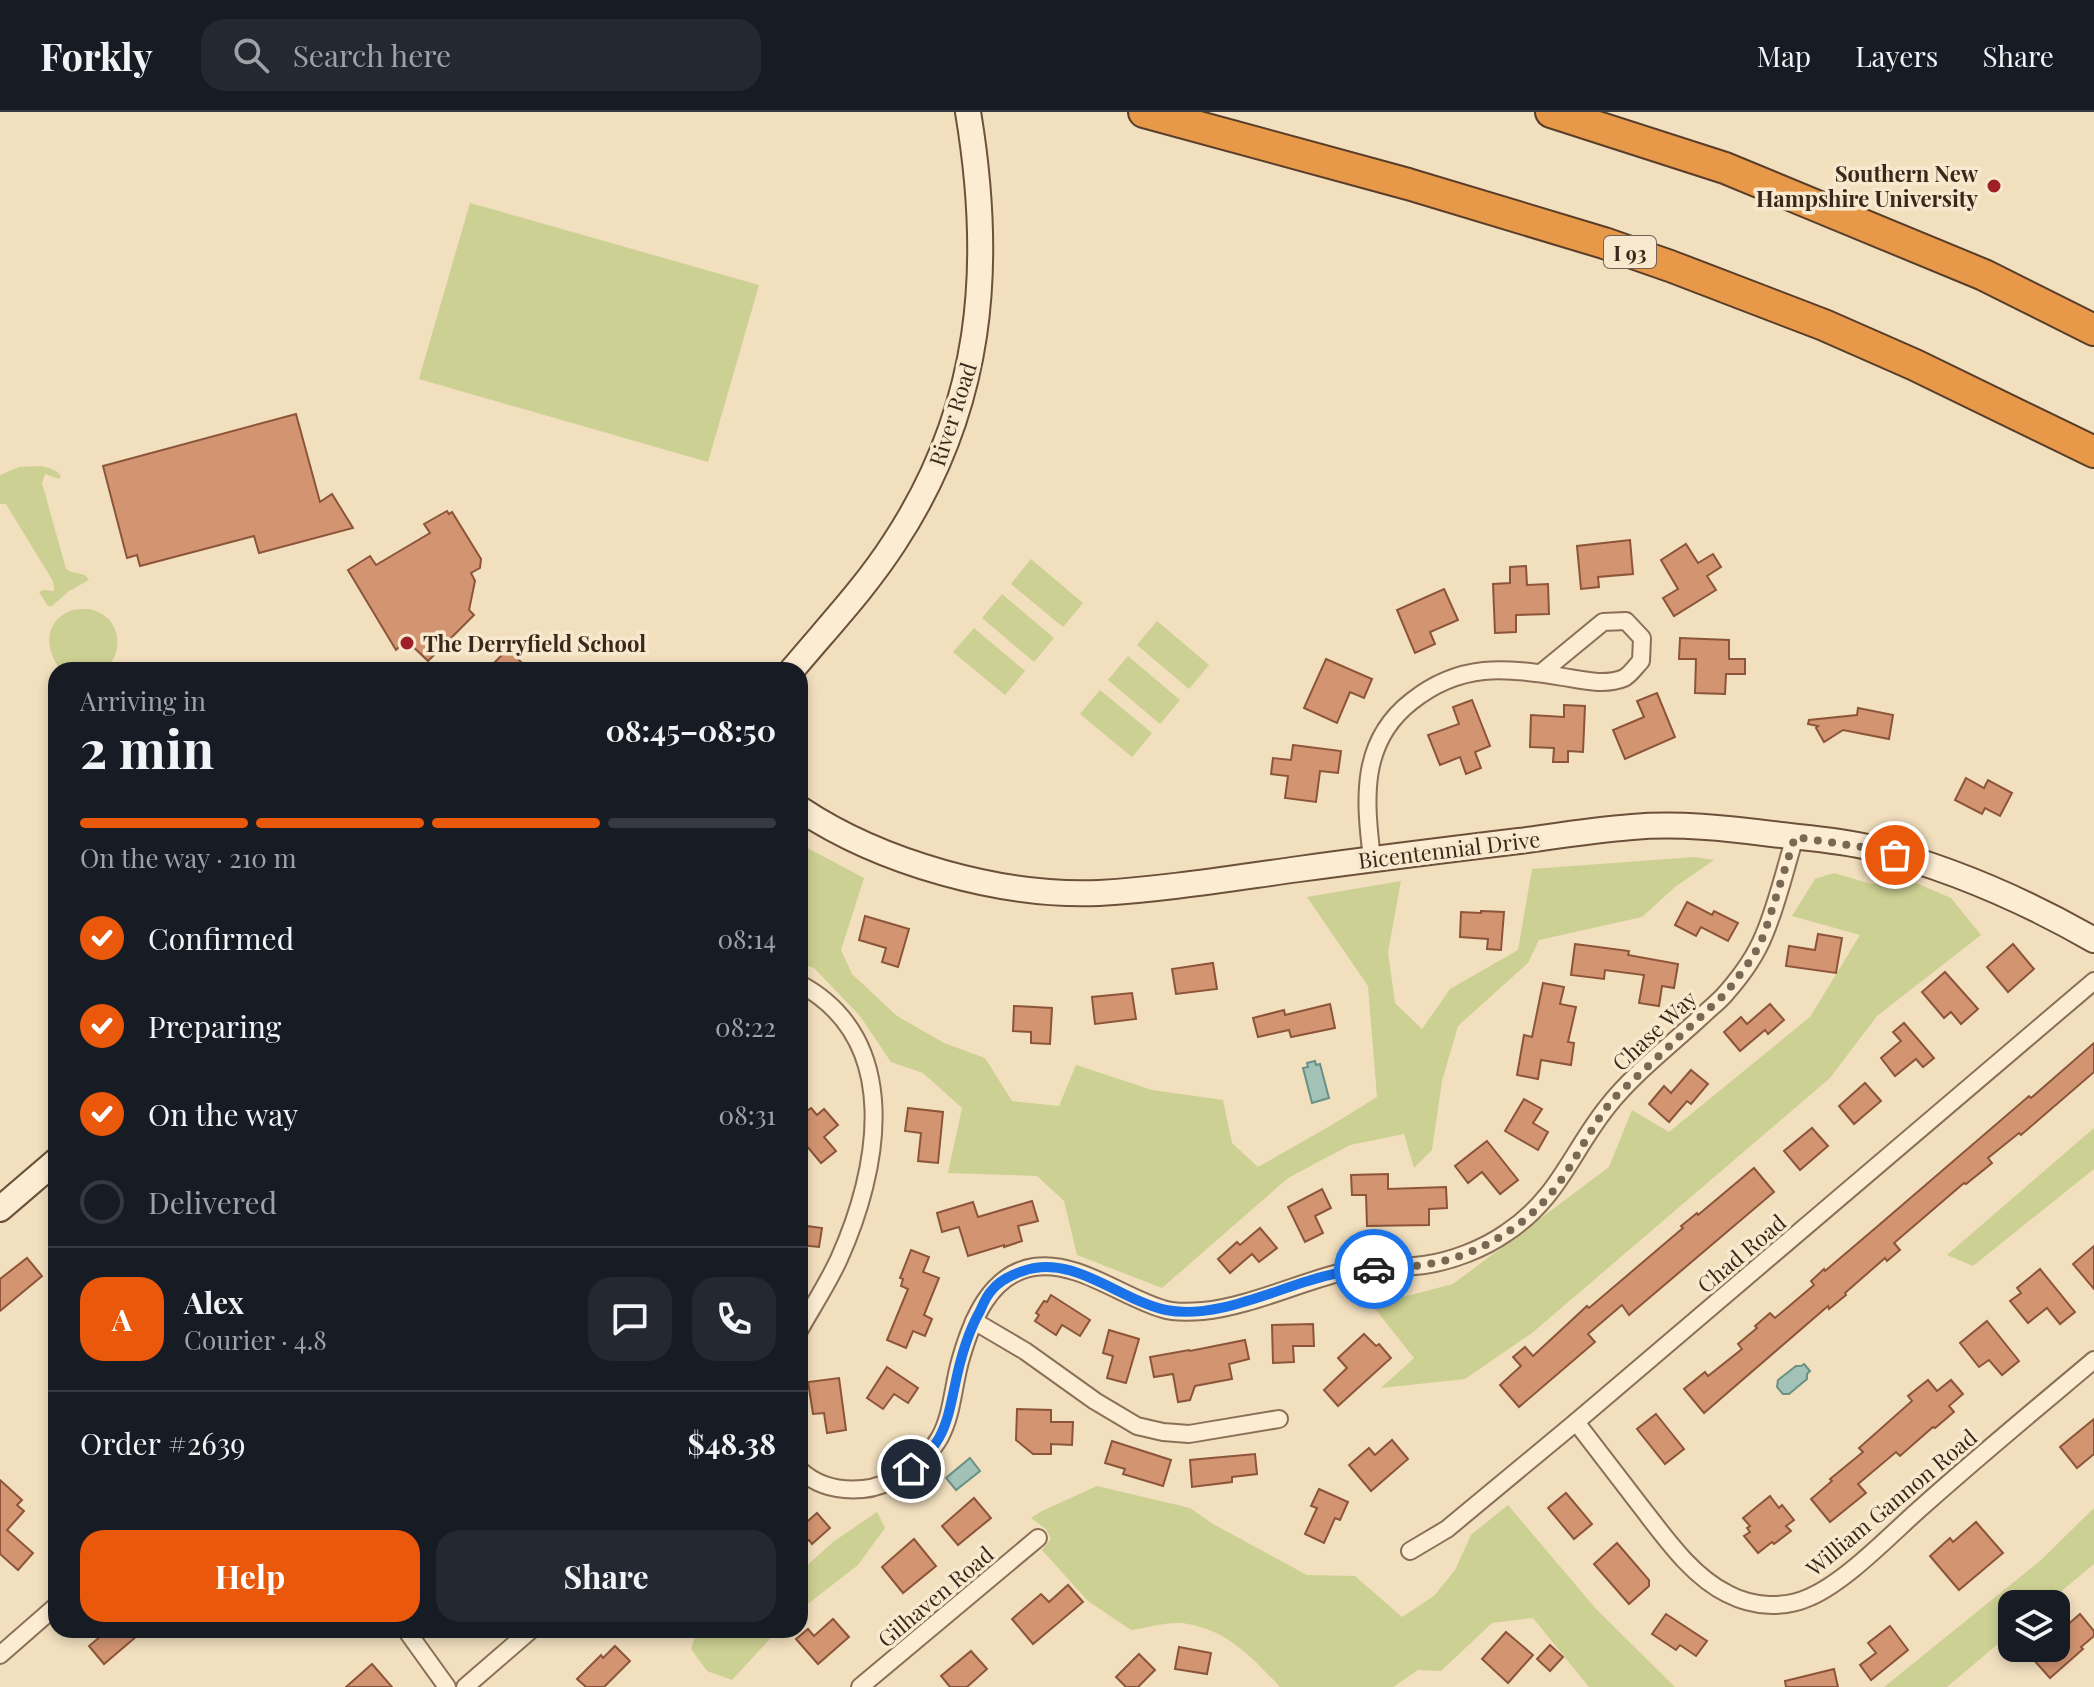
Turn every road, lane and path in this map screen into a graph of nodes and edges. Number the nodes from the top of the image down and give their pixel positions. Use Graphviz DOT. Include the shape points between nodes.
graph roads {
  1 [pos="968,112"];
  2 [pos="1144,112"];
  3 [pos="1551,112"];
  4 [pos="2094,330"];
  5 [pos="2094,452"];
  6 [pos="799,662"];
  7 [pos="1541,673"];
  8 [pos="808,814"];
  9 [pos="1795,837"];
  10 [pos="1372,859"];
  11 [pos="2094,940"];
  12 [pos="2094,981"];
  13 [pos="808,990"];
  14 [pos="48,1168"];
  15 [pos="0,1209"];
  16 [pos="808,1315"];
  17 [pos="974,1321"];
  18 [pos="2094,1360"];
  19 [pos="1279,1419"];
  20 [pos="1576,1422"];
  21 [pos="808,1476"];
  22 [pos="1038,1538"];
  23 [pos="1410,1551"];
  24 [pos="48,1613"];
  25 [pos="412,1638"];
  26 [pos="522,1638"];
  27 [pos="0,1655"];
  28 [pos="447,1687"];
  29 [pos="465,1687"];
  30 [pos="860,1687"];
  1 -- 6 [label="street, River Road" via="981,231 980,292 970,366 948,438 931,481 894,544"];
  2 -- 5 [label="highway, I 93" via="1408,184 1670,266 1824,325"];
  3 -- 4 [label="highway" via="1739,174 1984,275"];
  7 -- 7 [label="street" via="1603,682 1625,677 1641,661 1642,638 1626,621 1603,622"];
  7 -- 10 [label="street" via="1465,673 1425,691 1392,720 1367,780"];
  8 -- 10 [label="street, Bicentennial Drive" via="900,858 946,873 1047,892 1156,888"];
  9 -- 10 [label="street, Bicentennial Drive" via="1721,828 1634,827"];
  9 -- 11 [label="street, Bicentennial Drive" via="1869,848 1948,870"];
  9 -- 17 [label="street, Chase Way" via="1753,957 1726,993 1614,1098 1554,1189 1505,1234 1446,1260 1349,1271 1206,1311 1167,1310 1076,1273 1033,1267 991,1290"];
  12 -- 20 [label="street, Chad Road"];
  13 -- 16 [label="street" via="852,1031 870,1072 874,1115 860,1205 838,1261"];
  14 -- 15 [label="street"];
  17 -- 19 [label="street" via="1137,1426 1189,1434"];
  17 -- 21 [label="street, Chase Way" via="944,1428 927,1455 892,1481 871,1489 849,1491"];
  18 -- 20 [label="street, William Gannon Road" via="1847,1573 1790,1604 1747,1602 1708,1582 1662,1534"];
  20 -- 23 [label="street, Chad Road" via="1447,1529"];
  22 -- 30 [label="street, Gilhaven Road"];
  24 -- 27 [label="street"];
  25 -- 28 [label="street"];
  26 -- 29 [label="street"];
}
